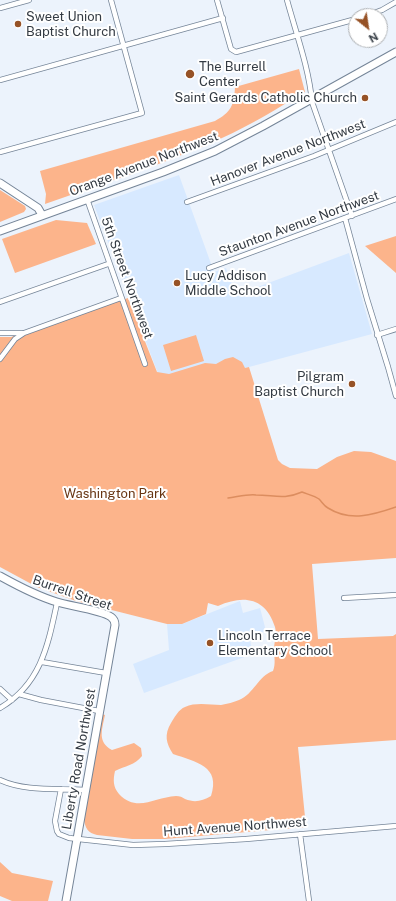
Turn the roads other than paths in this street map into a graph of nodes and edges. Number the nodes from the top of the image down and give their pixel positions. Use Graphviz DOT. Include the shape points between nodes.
graph roads {
  1 [pos="29,0"];
  2 [pos="111,0"];
  3 [pos="217,0"];
  4 [pos="287,0"];
  5 [pos="396,2"];
  6 [pos="0,8"];
  7 [pos="386,8"];
  8 [pos="223,18"];
  9 [pos="348,21"];
  10 [pos="297,35"];
  11 [pos="123,46"];
  12 [pos="396,52"];
  13 [pos="0,80"];
  14 [pos="312,99"];
  15 [pos="396,122"];
  16 [pos="330,149"];
  17 [pos="0,152"];
  18 [pos="0,183"];
  19 [pos="87,199"];
  20 [pos="396,199"];
  21 [pos="187,202"];
  22 [pos="42,215"];
  23 [pos="352,216"];
  24 [pos="345,218"];
  25 [pos="0,230"];
  26 [pos="108,264"];
  27 [pos="209,268"];
  28 [pos="121,298"];
  29 [pos="0,302"];
  30 [pos="396,329"];
  31 [pos="0,333"];
  32 [pos="24,333"];
  33 [pos="377,335"];
  34 [pos="0,359"];
  35 [pos="145,364"];
  36 [pos="395,394"];
  37 [pos="0,576"];
  38 [pos="396,595"];
  39 [pos="344,598"];
  40 [pos="57,602"];
  41 [pos="115,622"];
  42 [pos="42,662"];
  43 [pos="106,673"];
  44 [pos="0,689"];
  45 [pos="19,694"];
  46 [pos="12,700"];
  47 [pos="0,708"];
  48 [pos="100,711"];
  49 [pos="0,780"];
  50 [pos="61,789"];
  51 [pos="85,790"];
  52 [pos="396,826"];
  53 [pos="300,834"];
  54 [pos="77,838"];
  55 [pos="66,901"];
  56 [pos="309,901"];
  1 -- 6 [label="street"];
  2 -- 11 [label="street"];
  3 -- 8 [label="street"];
  4 -- 10 [label="street"];
  5 -- 7 [label="street"];
  8 -- 10 [label="street" via="231,49 236,52"];
  8 -- 11 [label="street"];
  9 -- 10 [label="street"];
  10 -- 14 [label="street" via="312,90"];
  11 -- 13 [label="street"];
  11 -- 17 [label="street" via="142,113"];
  12 -- 14 [label="street, Orange Avenue Northwest"];
  14 -- 16 [label="street"];
  14 -- 19 [label="street, Orange Avenue Northwest" via="214,151"];
  15 -- 16 [label="street, Hanover Avenue Northwest"];
  16 -- 21 [label="street, Hanover Avenue Northwest"];
  16 -- 23 [label="street"];
  18 -- 22 [label="street" via="38,208"];
  19 -- 22 [label="street, Orange Avenue Northwest"];
  19 -- 26 [label="street, 5th Street Northwest"];
  20 -- 23 [label="street, Staunton Avenue Northwest"];
  22 -- 25 [label="street, Orange Avenue Northwest"];
  23 -- 24 [label="street, Staunton Avenue Northwest"];
  24 -- 27 [label="street, Staunton Avenue Northwest"];
  24 -- 33 [label="street"];
  26 -- 28 [label="street, 5th Street Northwest"];
  26 -- 29 [label="street"];
  28 -- 32 [label="street"];
  28 -- 35 [label="street, 5th Street Northwest"];
  30 -- 33 [label="street"];
  31 -- 32 [label="street"];
  32 -- 34 [label="street" via="15,339"];
  33 -- 36 [label="street"];
  37 -- 40 [label="street, Burrell Street" via="30,592"];
  38 -- 39 [label="street"];
  40 -- 41 [label="street, Burrell Street" via="104,614"];
  40 -- 42 [label="street"];
  41 -- 43 [label="street, Liberty Road Northwest"];
  42 -- 43 [label="street"];
  42 -- 45 [label="street"];
  43 -- 48 [label="street, Liberty Road Northwest"];
  44 -- 46 [label="street"];
  45 -- 46 [label="street"];
  45 -- 48 [label="street"];
  46 -- 47 [label="street"];
  48 -- 51 [label="street, Liberty Road Northwest"];
  49 -- 50 [label="street" via="25,788"];
  50 -- 51 [label="street"];
  50 -- 54 [label="street, Hunt Avenue Northwest" via="55,828 59,834"];
  51 -- 54 [label="street, Liberty Road Northwest"];
  52 -- 53 [label="street, Hunt Avenue Northwest"];
  53 -- 54 [label="street, Hunt Avenue Northwest" via="139,845"];
  53 -- 56 [label="street"];
  54 -- 55 [label="street, Liberty Road Northwest"];
}
